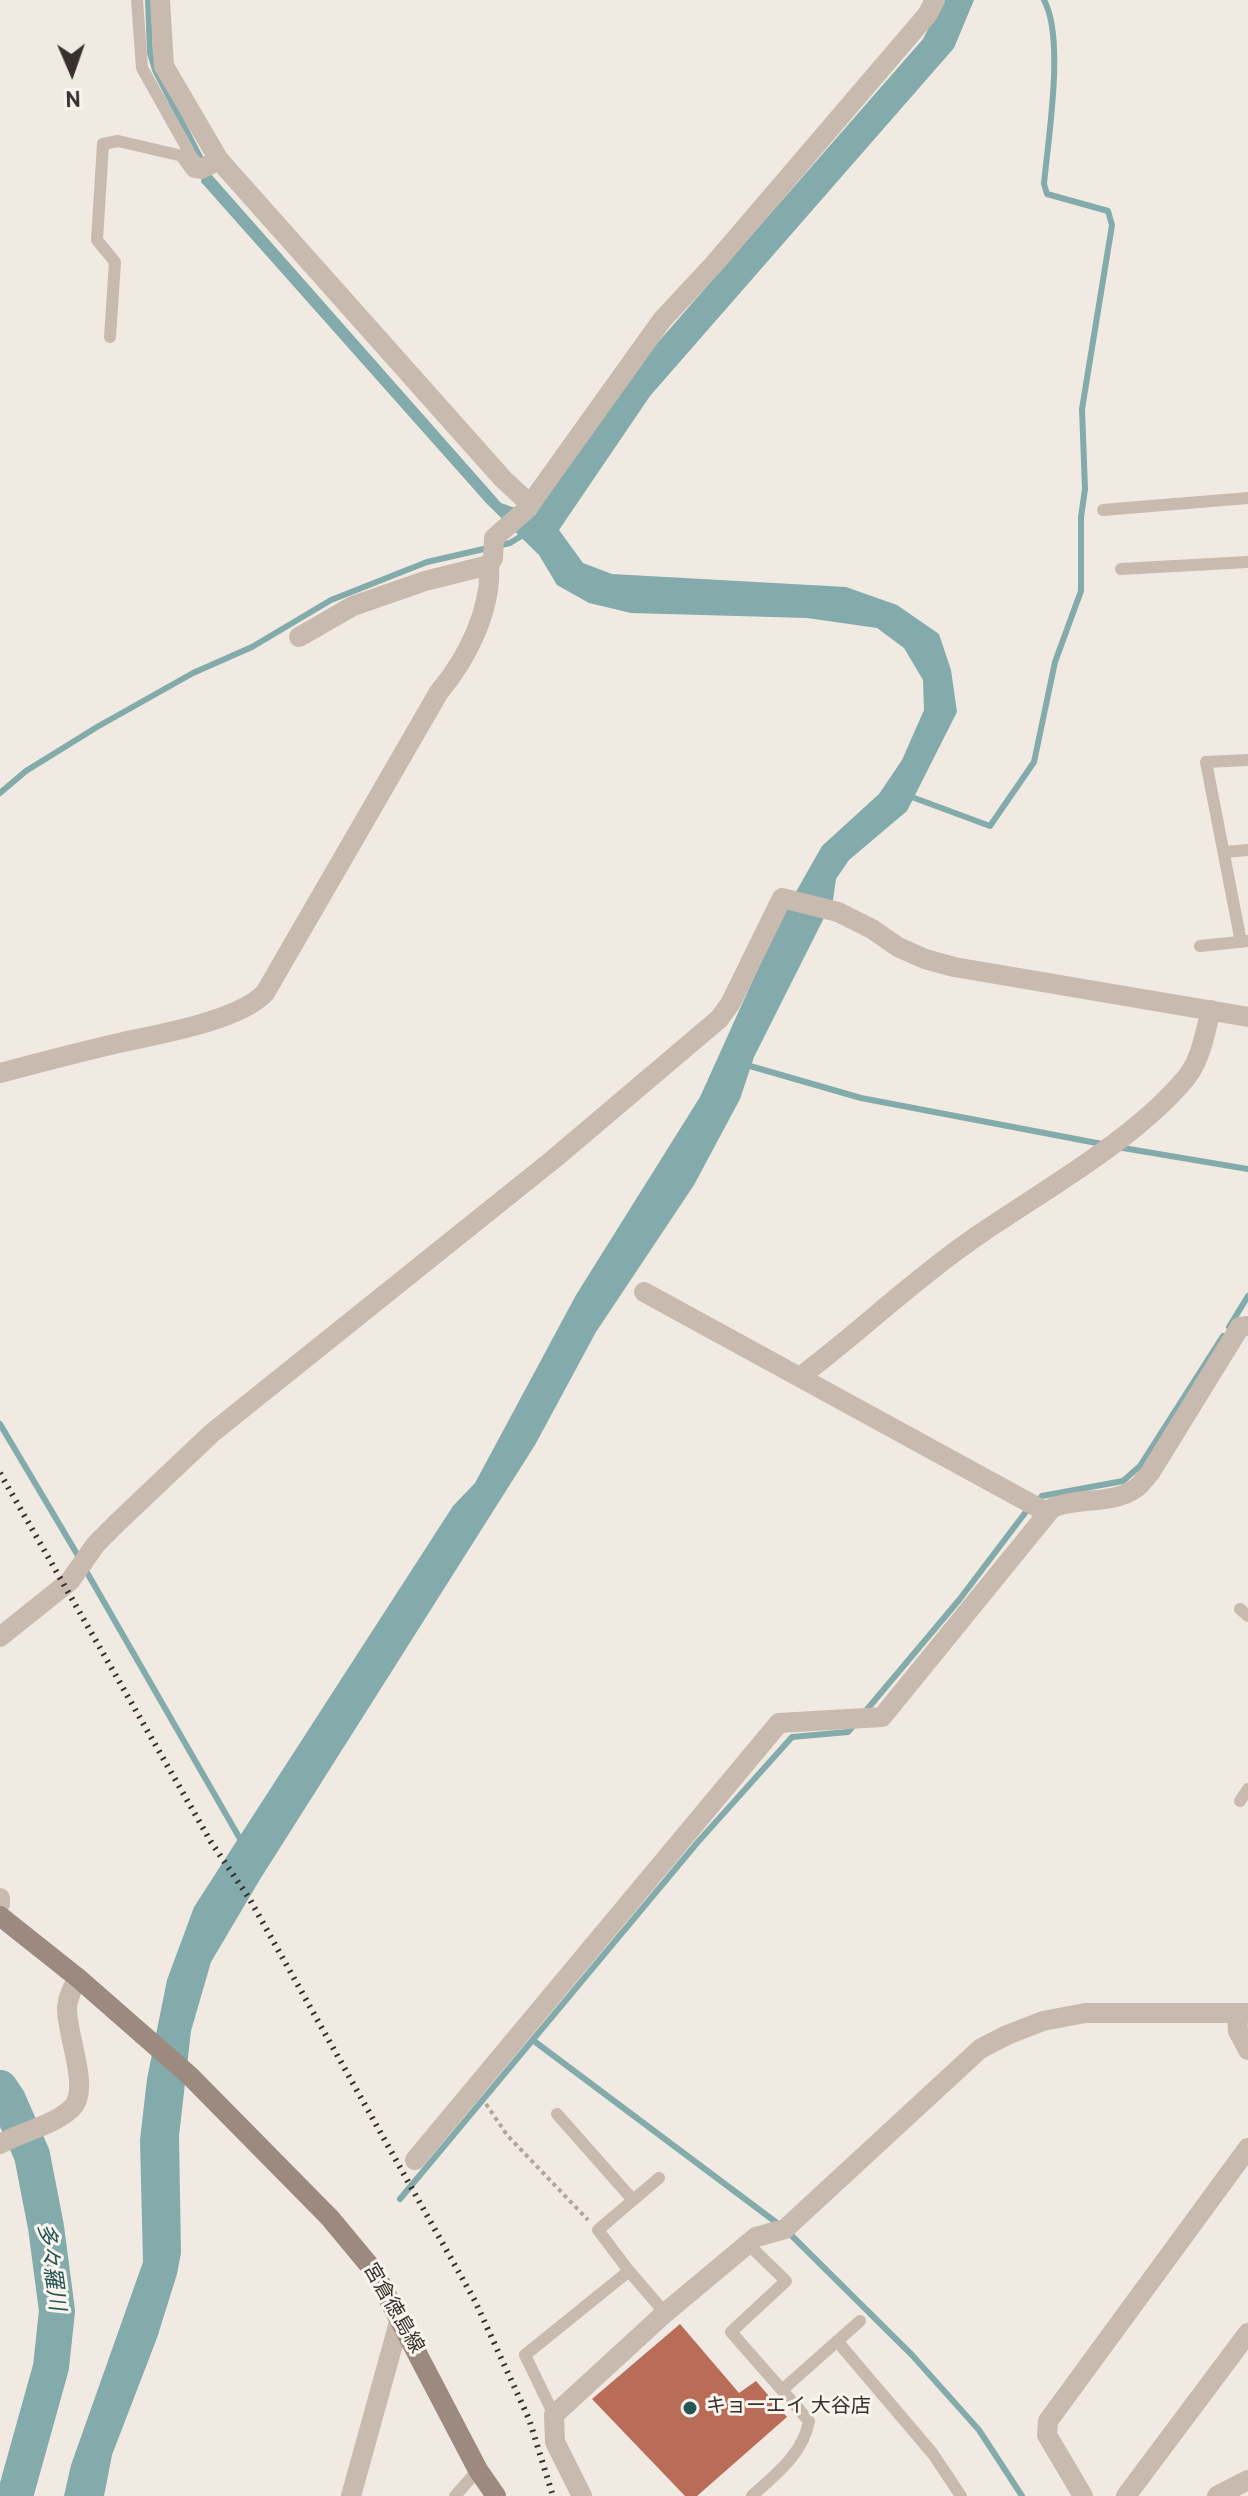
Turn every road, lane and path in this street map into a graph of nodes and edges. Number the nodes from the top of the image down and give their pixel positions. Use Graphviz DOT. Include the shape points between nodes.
graph roads {
  1 [pos="137,0"];
  2 [pos="160,0"];
  3 [pos="935,0"];
  4 [pos="206,162"];
  5 [pos="110,337"];
  6 [pos="1248,498"];
  7 [pos="1103,510"];
  8 [pos="522,512"];
  9 [pos="492,553"];
  10 [pos="1248,562"];
  11 [pos="1121,569"];
  12 [pos="299,637"];
  13 [pos="1248,760"];
  14 [pos="1248,850"];
  15 [pos="1224,852"];
  16 [pos="1245,942"];
  17 [pos="1200,946"];
  18 [pos="1211,1010"];
  19 [pos="1248,1017"];
  20 [pos="0,1073"];
  21 [pos="644,1292"];
  22 [pos="1248,1326"];
  23 [pos="801,1376"];
  24 [pos="1040,1508"];
  25 [pos="0,1637"];
  26 [pos="1248,1789"];
  27 [pos="1240,1801"];
  28 [pos="0,1916"];
  29 [pos="78,1978"];
  30 [pos="1242,2014"];
  31 [pos="1248,2050"];
  32 [pos="490,2108"];
  33 [pos="557,2114"];
  34 [pos="3,2142"];
  35 [pos="1247,2153"];
  36 [pos="415,2160"];
  37 [pos="659,2178"];
  38 [pos="633,2200"];
  39 [pos="598,2230"];
  40 [pos="748,2244"];
  41 [pos="629,2271"];
  42 [pos="665,2313"];
  43 [pos="400,2319"];
  44 [pos="860,2321"];
  45 [pos="1248,2333"];
  46 [pos="837,2341"];
  47 [pos="782,2390"];
  48 [pos="554,2415"];
  49 [pos="478,2470"];
  50 [pos="1248,2480"];
  51 [pos="351,2496"];
  52 [pos="455,2496"];
  53 [pos="496,2496"];
  54 [pos="582,2496"];
  55 [pos="752,2496"];
  56 [pos="961,2496"];
  57 [pos="1083,2496"];
  58 [pos="1126,2496"];
  59 [pos="1217,2496"];
  1 -- 4 [label="lane" via="142,68 188,150"];
  2 -- 4 [label="street" via="164,66"];
  3 -- 8 [label="street" via="662,320"];
  4 -- 5 [label="lane" via="118,141 103,144 97,240 115,262"];
  4 -- 8 [label="street" via="503,479"];
  6 -- 7 [label="lane"];
  8 -- 9 [label="street"];
  9 -- 12 [label="street" via="353,606"];
  9 -- 20 [label="street" via="484,612 454,674 265,993 230,1013 175,1031"];
  10 -- 11 [label="lane"];
  13 -- 15 [label="lane" via="1206,762"];
  14 -- 15 [label="lane"];
  15 -- 16 [label="lane"];
  16 -- 17 [label="lane"];
  18 -- 19 [label="street"];
  18 -- 23 [label="street" via="1187,1077 1151,1112 908,1286"];
  18 -- 25 [label="street" via="954,967 898,947 830,909 782,898 719,1019 212,1433 96,1544 47,1600"];
  21 -- 23 [label="street"];
  22 -- 24 [label="street" via="1240,1327 1137,1488 1120,1496"];
  23 -- 24 [label="street"];
  24 -- 36 [label="street" via="882,1717 779,1723"];
  26 -- 27 [label="lane"];
  28 -- 29 [label="main road"];
  29 -- 34 [label="street" via="67,2008 80,2095 74,2106 45,2124"];
  29 -- 43 [label="main road, 宮倉徳島線" via="190,2076 330,2218 374,2271"];
  30 -- 31 [label="street" via="1238,2031"];
  30 -- 40 [label="street" via="1085,2013 1007,2035 980,2049 785,2229"];
  32 -- 39 [label="path" via="507,2135"];
  33 -- 38 [label="lane"];
  35 -- 57 [label="street" via="1048,2421 1047,2435"];
  37 -- 38 [label="lane"];
  38 -- 39 [label="lane"];
  39 -- 41 [label="lane"];
  40 -- 42 [label="street"];
  40 -- 47 [label="lane" via="786,2281 731,2332"];
  41 -- 42 [label="lane"];
  41 -- 48 [label="lane" via="525,2355"];
  42 -- 48 [label="street"];
  43 -- 49 [label="main road, 宮倉徳島線"];
  43 -- 51 [label="street"];
  44 -- 46 [label="lane"];
  45 -- 58 [label="street"];
  46 -- 47 [label="lane"];
  46 -- 56 [label="lane" via="933,2454"];
  47 -- 55 [label="lane" via="809,2421 808,2431 793,2458"];
  48 -- 54 [label="street" via="555,2442"];
  49 -- 52 [label="lane"];
  49 -- 53 [label="main road, 宮倉徳島線"];
  50 -- 59 [label="street"];
}
